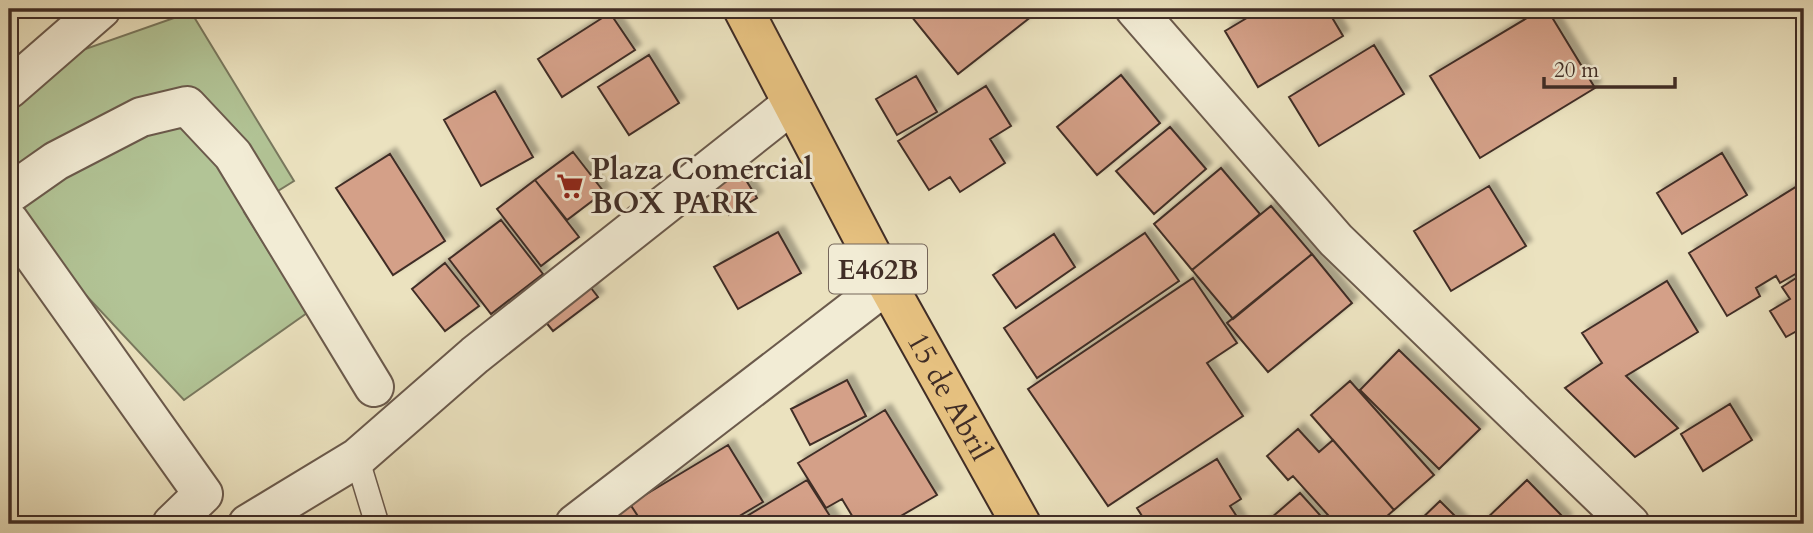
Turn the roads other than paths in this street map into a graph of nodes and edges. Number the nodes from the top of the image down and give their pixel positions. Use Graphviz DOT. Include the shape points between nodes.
graph roads {
  1 [pos="101,9"];
  2 [pos="743,9"];
  3 [pos="1135,9"];
  4 [pos="9,89"];
  5 [pos="792,104"];
  6 [pos="9,194"];
  7 [pos="9,221"];
  8 [pos="887,284"];
  9 [pos="374,387"];
  10 [pos="357,458"];
  11 [pos="172,524"];
  12 [pos="248,524"];
  13 [pos="377,524"];
  14 [pos="575,524"];
  15 [pos="1021,524"];
  16 [pos="1630,524"];
  1 -- 4 [label="street"];
  2 -- 5 [label="main road, 15 de Abril / E462B"];
  3 -- 16 [label="street" via="1336,240"];
  5 -- 8 [label="main road, 15 de Abril / E462B"];
  5 -- 10 [label="street" via="475,355"];
  6 -- 9 [label="street" via="56,161 141,117 187,106 233,155"];
  7 -- 11 [label="street" via="203,494"];
  8 -- 14 [label="street"];
  8 -- 15 [label="main road, 15 de Abril / E462B"];
  10 -- 12 [label="street"];
  10 -- 13 [label="lane"];
}
